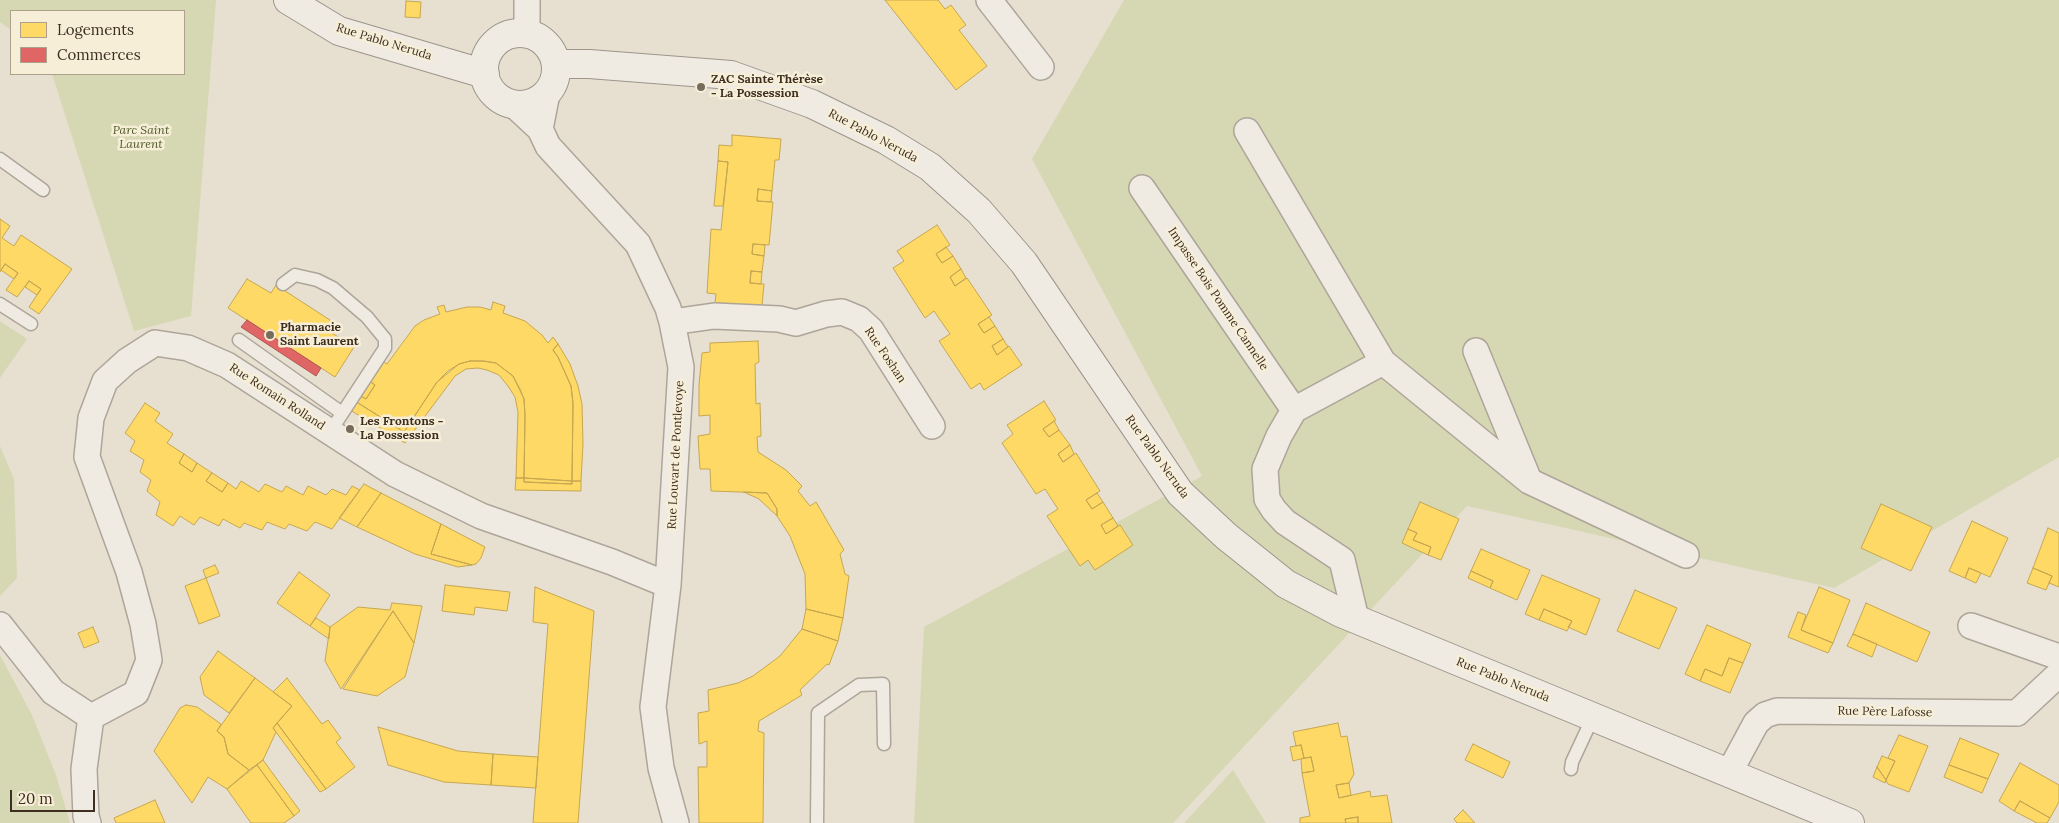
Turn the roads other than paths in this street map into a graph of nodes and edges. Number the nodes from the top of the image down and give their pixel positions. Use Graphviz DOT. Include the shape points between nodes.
graph roads {
  1 [pos="288,0"];
  2 [pos="527,0"];
  3 [pos="989,0"];
  4 [pos="527,34"];
  5 [pos="556,64"];
  6 [pos="1042,67"];
  7 [pos="485,74"];
  8 [pos="546,93"];
  9 [pos="513,104"];
  10 [pos="540,129"];
  11 [pos="1247,131"];
  12 [pos="0,159"];
  13 [pos="1142,188"];
  14 [pos="43,190"];
  15 [pos="283,284"];
  16 [pos="0,304"];
  17 [pos="672,322"];
  18 [pos="31,324"];
  19 [pos="239,340"];
  20 [pos="1476,351"];
  21 [pos="1382,362"];
  22 [pos="1294,410"];
  23 [pos="336,422"];
  24 [pos="932,426"];
  25 [pos="1529,481"];
  26 [pos="1686,555"];
  27 [pos="668,585"];
  28 [pos="1356,619"];
  29 [pos="0,625"];
  30 [pos="1971,626"];
  31 [pos="2059,657"];
  32 [pos="2059,674"];
  33 [pos="91,717"];
  34 [pos="1594,717"];
  35 [pos="884,744"];
  36 [pos="1571,768"];
  37 [pos="1729,773"];
  38 [pos="88,823"];
  39 [pos="676,823"];
  40 [pos="817,823"];
  41 [pos="1850,823"];
  1 -- 7 [label="main road, Rue Pablo Neruda" via="339,30"];
  2 -- 4 [label="street"];
  3 -- 6 [label="street"];
  4 -- 5 [label="main road" via="546,44"];
  4 -- 7 [label="main road" via="505,36 496,43 487,57"];
  5 -- 8 [label="main road" via="556,74"];
  5 -- 28 [label="main road, Rue Pablo Neruda" via="731,75 812,104 886,140 930,167 979,211 1024,263 1180,493 1226,536 1286,584"];
  7 -- 9 [label="main road" via="494,94"];
  8 -- 9 [label="main road" via="531,103"];
  8 -- 10 [label="street"];
  9 -- 10 [label="street, Rue Louvart de Pontlevoye"];
  10 -- 17 [label="street, Rue Louvart de Pontlevoye" via="548,146 638,244"];
  11 -- 21 [label="street"];
  12 -- 14 [label="lane"];
  13 -- 22 [label="street, Impasse Bois Pomme Cannelle"];
  15 -- 23 [label="lane" via="295,275 333,288 367,317 385,339 384,348"];
  16 -- 18 [label="lane"];
  17 -- 24 [label="street, Rue Foshan" via="714,316 779,319 796,323 842,312 859,319 871,330"];
  17 -- 27 [label="street, Rue Louvart de Pontlevoye" via="681,367"];
  19 -- 23 [label="lane"];
  20 -- 25 [label="street"];
  21 -- 22 [label="street"];
  21 -- 25 [label="street"];
  22 -- 28 [label="street" via="1265,469 1268,499 1285,522 1342,560"];
  23 -- 27 [label="street, Rue Romain Rolland" via="395,474 481,516"];
  23 -- 33 [label="street, Rue Romain Rolland" via="228,365 188,348 155,343 127,361 105,381 91,418 87,457 129,572 149,660 136,693"];
  25 -- 26 [label="street"];
  27 -- 39 [label="street, Rue Louvart de Pontlevoye" via="653,707 661,768"];
  28 -- 34 [label="main road, Rue Pablo Neruda"];
  29 -- 33 [label="street" via="53,692"];
  30 -- 31 [label="street"];
  32 -- 37 [label="street, Rue Père Lafosse" via="2017,713 1777,711 1756,723"];
  33 -- 38 [label="street" via="84,769"];
  34 -- 36 [label="lane"];
  34 -- 37 [label="main road, Rue Pablo Neruda"];
  35 -- 40 [label="lane" via="883,684 858,686 818,713"];
  37 -- 41 [label="main road, Rue Pablo Neruda"];
}
